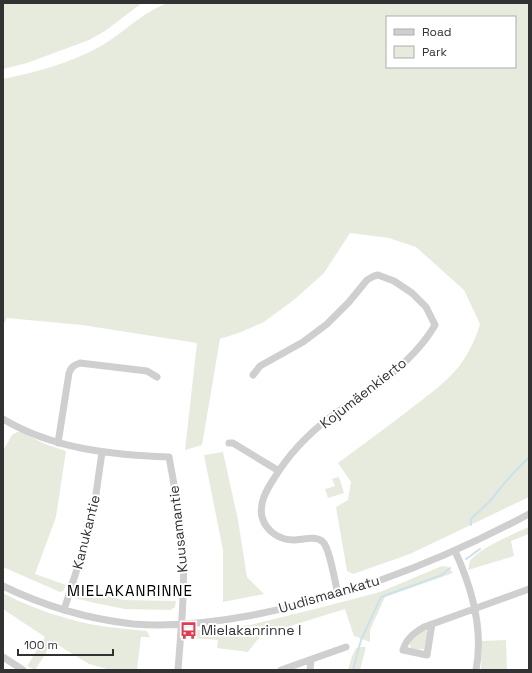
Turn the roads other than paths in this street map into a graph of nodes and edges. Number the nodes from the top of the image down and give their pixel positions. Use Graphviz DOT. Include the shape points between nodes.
graph roads {
  1 [pos="253,375"];
  2 [pos="157,377"];
  3 [pos="3,419"];
  4 [pos="58,443"];
  5 [pos="229,443"];
  6 [pos="102,452"];
  7 [pos="279,471"];
  8 [pos="529,514"];
  9 [pos="454,551"];
  10 [pos="3,586"];
  11 [pos="529,590"];
  12 [pos="338,594"];
  13 [pos="476,608"];
  14 [pos="64,610"];
  15 [pos="182,624"];
  16 [pos="432,624"];
  17 [pos="346,647"];
  18 [pos="3,657"];
  19 [pos="310,660"];
  20 [pos="23,670"];
  21 [pos="178,670"];
  22 [pos="281,670"];
  23 [pos="310,670"];
  24 [pos="476,670"];
  1 -- 7 [label="street, Kojumäenkierto" via="260,366 303,342 327,324 350,302 366,280 374,276 394,281 412,293 426,307 435,325 428,337 402,365 320,425 301,443"];
  2 -- 4 [label="street" via="147,372 80,363 75,365 69,373"];
  3 -- 4 [label="street"];
  4 -- 6 [label="street"];
  5 -- 7 [label="street"];
  6 -- 14 [label="street, Kanukantie" via="95,501 84,547"];
  6 -- 15 [label="street, Kuusamantie" via="169,458 183,550"];
  7 -- 12 [label="street, Kojumäenkierto" via="262,504 261,511 265,524 273,534 280,537 294,540 312,538 322,541 328,550"];
  8 -- 9 [label="street, Uudismaankatu"];
  9 -- 12 [label="street, Uudismaankatu"];
  9 -- 13 [label="street"];
  10 -- 14 [label="street, Uudismaankatu"];
  11 -- 13 [label="street"];
  12 -- 15 [label="street, Uudismaankatu" via="258,614"];
  13 -- 16 [label="street"];
  13 -- 24 [label="street" via="479,639"];
  14 -- 15 [label="street, Uudismaankatu" via="133,624"];
  15 -- 21 [label="street, Kuusamantie"];
  16 -- 16 [label="street" via="415,632 407,640 403,650 427,655"];
  17 -- 19 [label="street"];
  18 -- 20 [label="street"];
  19 -- 22 [label="street"];
  19 -- 23 [label="street"];
}
